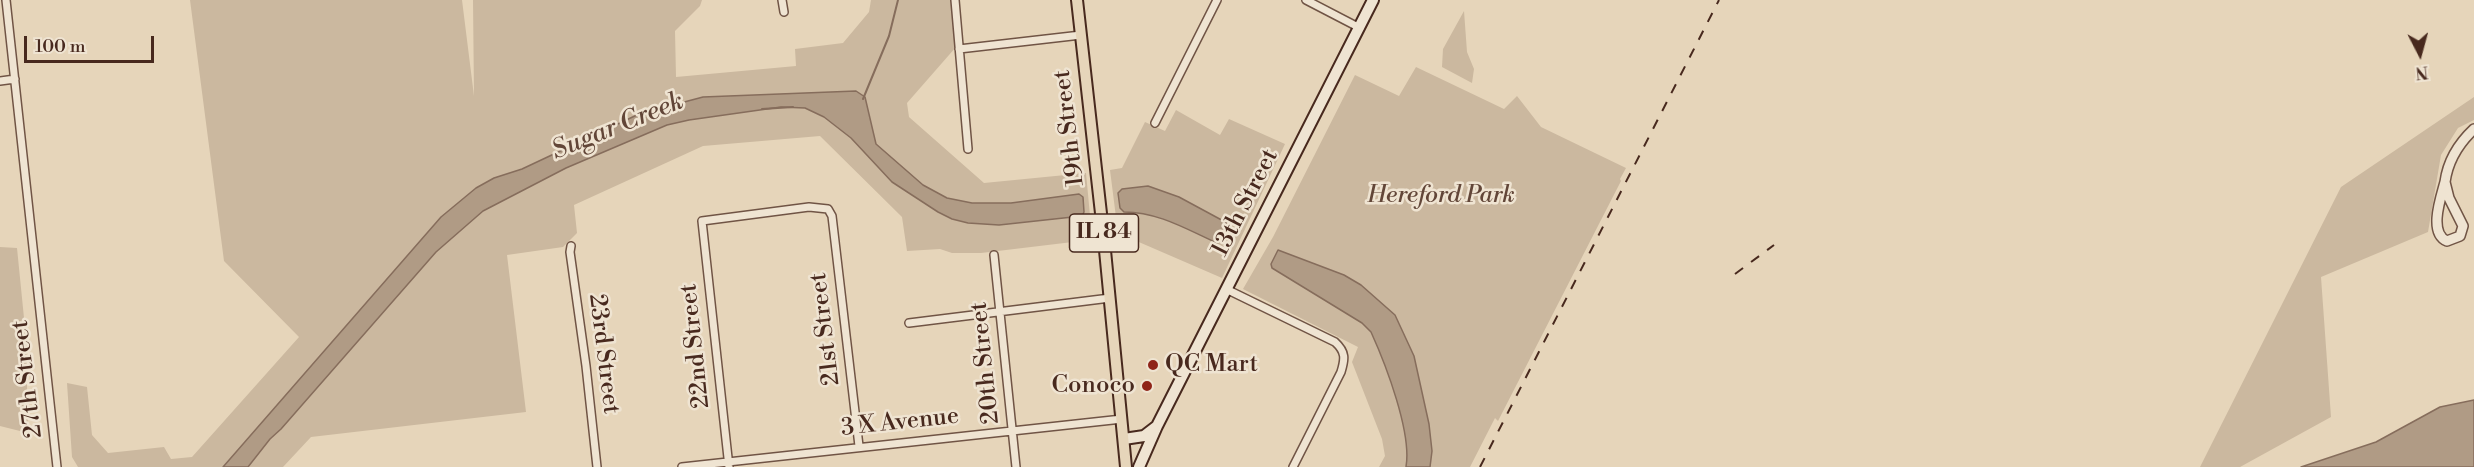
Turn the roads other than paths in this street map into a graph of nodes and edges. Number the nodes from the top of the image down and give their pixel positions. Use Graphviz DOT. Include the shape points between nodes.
graph roads {
  1 [pos="6,0"];
  2 [pos="782,0"];
  3 [pos="955,0"];
  4 [pos="1077,0"];
  5 [pos="1217,0"];
  6 [pos="1306,0"];
  7 [pos="1373,0"];
  8 [pos="784,12"];
  9 [pos="1360,28"];
  10 [pos="1081,35"];
  11 [pos="959,49"];
  12 [pos="15,79"];
  13 [pos="0,81"];
  14 [pos="1155,123"];
  15 [pos="2474,129"];
  16 [pos="968,149"];
  17 [pos="2445,182"];
  18 [pos="702,221"];
  19 [pos="571,246"];
  20 [pos="994,255"];
  21 [pos="1226,289"];
  22 [pos="1110,298"];
  23 [pos="1000,312"];
  24 [pos="909,323"];
  25 [pos="1122,419"];
  26 [pos="1157,426"];
  27 [pos="1013,431"];
  28 [pos="1124,439"];
  29 [pos="859,446"];
  30 [pos="729,464"];
  31 [pos="57,467"];
  32 [pos="597,467"];
  33 [pos="682,467"];
  34 [pos="1017,467"];
  35 [pos="1126,467"];
  36 [pos="1139,467"];
  37 [pos="1293,467"];
  1 -- 12 [label="street, 27th Street"];
  2 -- 8 [label="street"];
  3 -- 11 [label="street"];
  4 -- 10 [label="main road, 19th Street / IL 84"];
  5 -- 14 [label="street"];
  6 -- 9 [label="street"];
  7 -- 9 [label="main road, 13th Street"];
  9 -- 21 [label="main road, 13th Street"];
  10 -- 11 [label="street"];
  10 -- 22 [label="main road, 19th Street / IL 84"];
  11 -- 16 [label="street"];
  12 -- 13 [label="street"];
  12 -- 31 [label="street, 27th Street"];
  15 -- 17 [label="street" via="2450,159"];
  17 -- 17 [label="street" via="2438,233 2447,241 2460,236 2463,226"];
  18 -- 29 [label="street, 21st Street" via="809,207 828,209 832,216"];
  18 -- 30 [label="street, 22nd Street"];
  19 -- 32 [label="street, 23rd Street"];
  20 -- 23 [label="street, 20th Street"];
  21 -- 26 [label="main road, 13th Street"];
  21 -- 37 [label="street" via="1342,348 1345,357 1341,372"];
  22 -- 23 [label="street"];
  22 -- 25 [label="main road, 19th Street / IL 84"];
  23 -- 24 [label="street"];
  23 -- 27 [label="street, 20th Street"];
  25 -- 27 [label="street, 3 X Avenue"];
  25 -- 28 [label="main road, 19th Street / IL 84"];
  26 -- 28 [label="main road" via="1144,435"];
  26 -- 36 [label="main road, 13th Street"];
  27 -- 29 [label="street, 3 X Avenue"];
  27 -- 34 [label="street, 20th Street"];
  28 -- 35 [label="main road, 19th Street / IL 84"];
  29 -- 30 [label="street, 3 X Avenue"];
  30 -- 33 [label="street, 3 X Avenue"];
}
